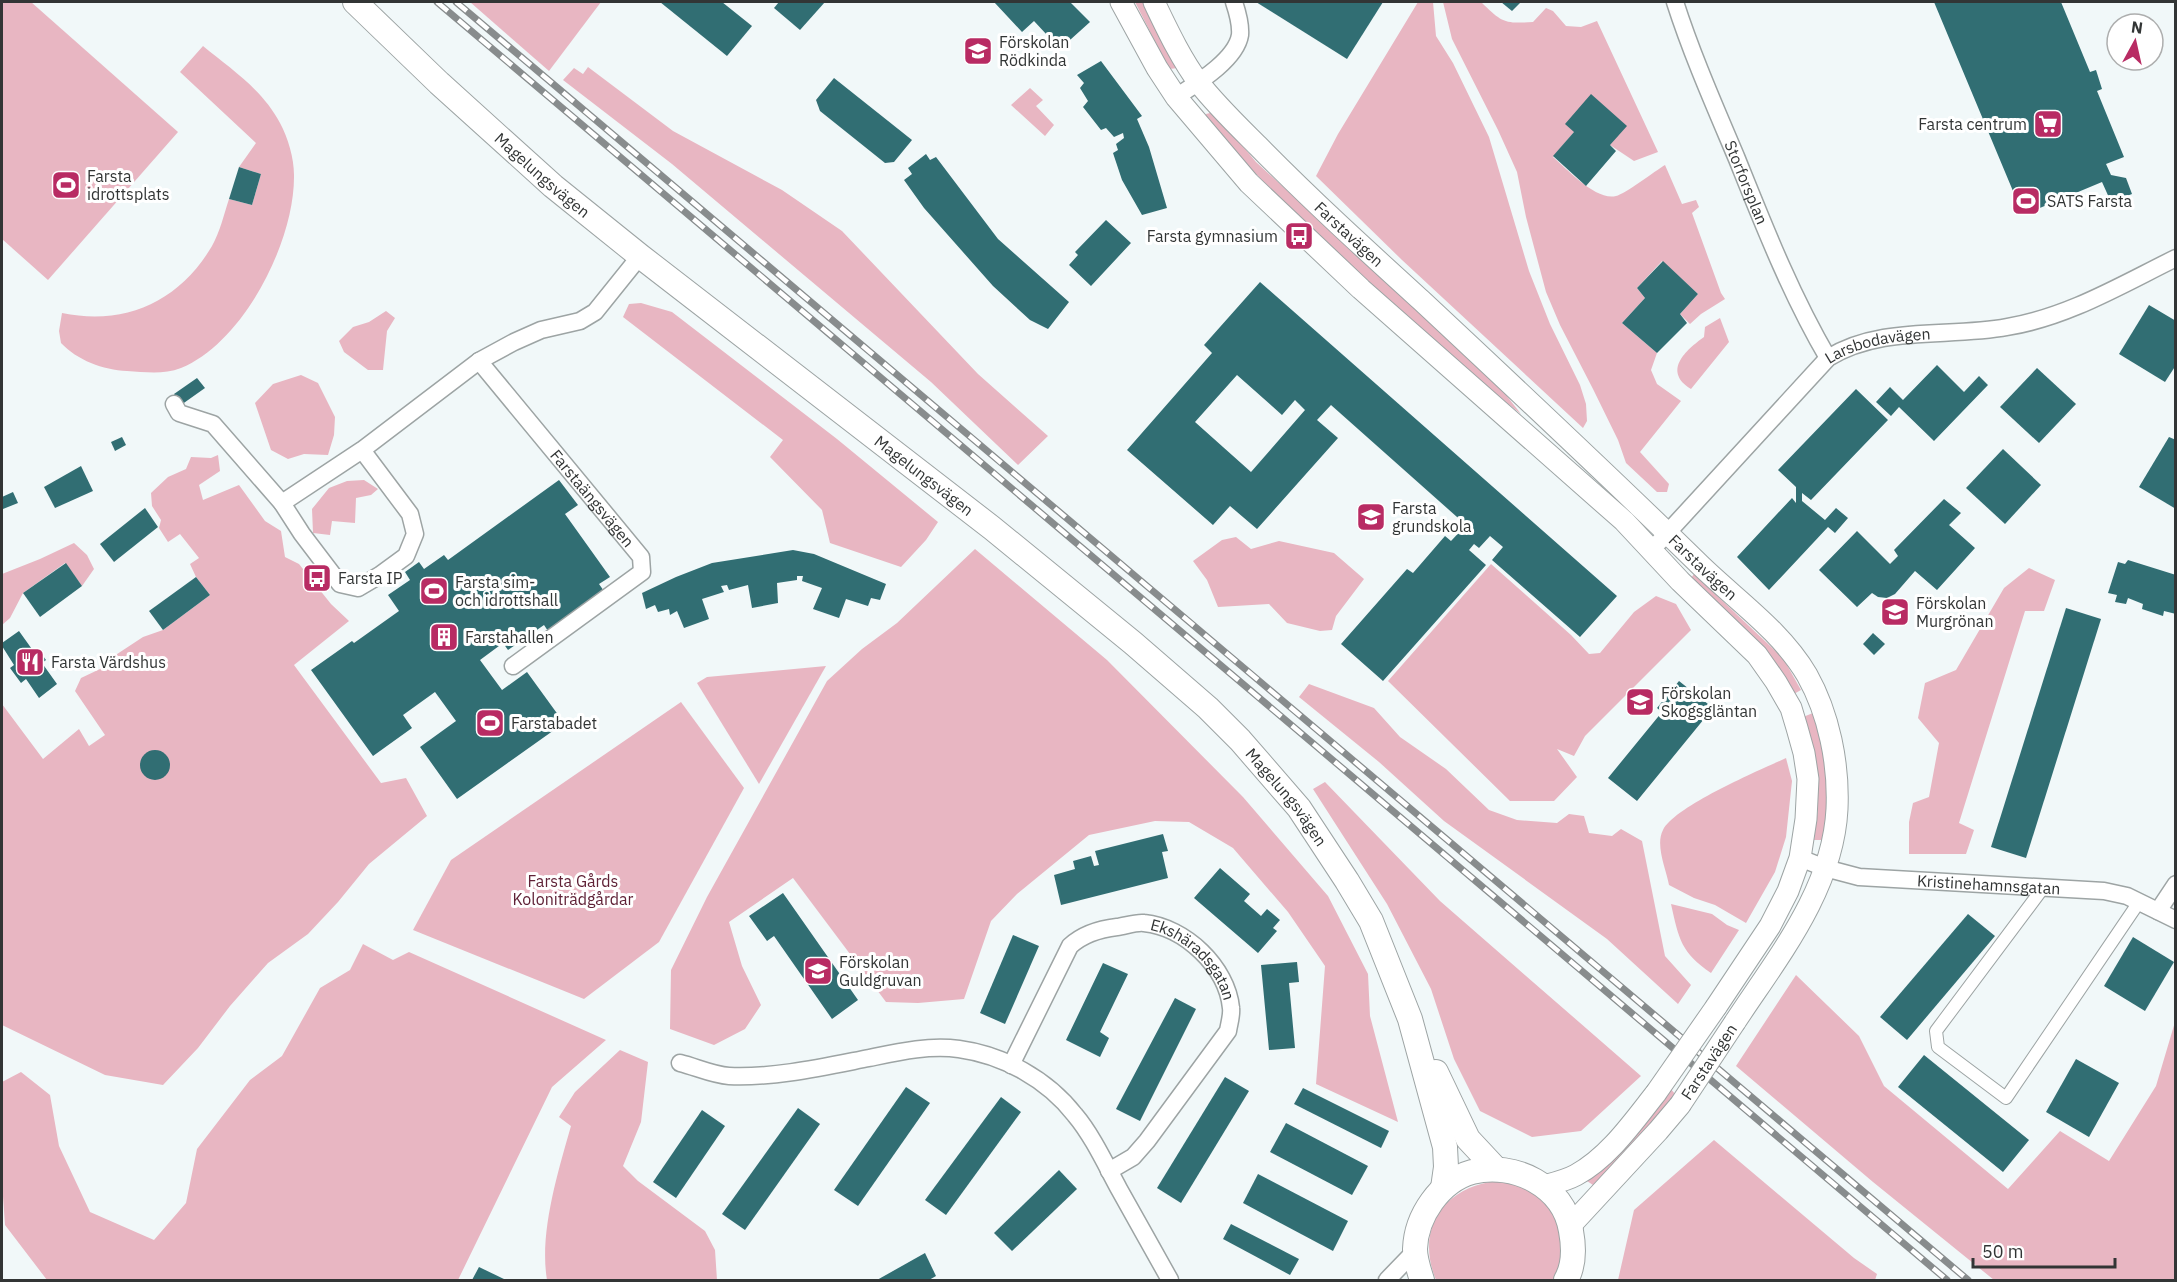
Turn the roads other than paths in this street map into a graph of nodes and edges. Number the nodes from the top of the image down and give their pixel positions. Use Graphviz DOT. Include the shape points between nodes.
graph roads {
  1 [pos="355,2"];
  2 [pos="1121,2"];
  3 [pos="1154,2"];
  4 [pos="1234,2"];
  5 [pos="1675,2"];
  6 [pos="1199,82"];
  7 [pos="1176,97"];
  8 [pos="640,256"];
  9 [pos="2175,258"];
  10 [pos="1828,358"];
  11 [pos="479,361"];
  12 [pos="174,404"];
  13 [pos="362,450"];
  14 [pos="282,503"];
  15 [pos="1668,533"];
  16 [pos="1652,551"];
  17 [pos="513,666"];
  18 [pos="1800,858"];
  19 [pos="1825,868"];
  20 [pos="2175,885"];
  21 [pos="2043,888"];
  22 [pos="2139,902"];
  23 [pos="2158,911"];
  24 [pos="2175,920"];
  25 [pos="1410,1019"];
  26 [pos="680,1063"];
  27 [pos="1011,1065"];
  28 [pos="1496,1169"];
  29 [pos="1109,1171"];
  30 [pos="1544,1186"];
  31 [pos="1443,1188"];
  32 [pos="1570,1226"];
  33 [pos="1415,1251"];
  34 [pos="1170,1281"];
  35 [pos="1387,1281"];
  36 [pos="1422,1281"];
  37 [pos="1566,1281"];
  1 -- 8 [label="main road, Magelungsvägen" via="508,147"];
  2 -- 7 [label="street, Farstavägen"];
  3 -- 6 [label="street, Farstavägen"];
  4 -- 6 [label="street" via="1240,35 1232,53"];
  5 -- 10 [label="street, Storforsplan" via="1772,245"];
  6 -- 7 [label="street"];
  6 -- 15 [label="street, Farstavägen" via="1333,220"];
  7 -- 16 [label="street, Farstavägen" via="1249,183 1360,289 1624,521"];
  8 -- 11 [label="street" via="596,312 580,321 541,330"];
  8 -- 25 [label="main road, Magelungsvägen" via="992,528 1208,708 1299,808 1335,862 1371,921"];
  9 -- 10 [label="street, Larsbodavägen" via="2088,302 2036,321 2005,328 1866,341 1845,347"];
  10 -- 15 [label="street, Larsbodavägen"];
  11 -- 13 [label="street"];
  11 -- 17 [label="street, Farstaängsvägen" via="640,557 642,572"];
  12 -- 14 [label="street" via="179,413 213,424"];
  13 -- 14 [label="street"];
  13 -- 14 [label="street" via="410,514 415,534 406,556 380,575 358,588 340,584"];
  15 -- 16 [label="street, Larsbodavägen"];
  15 -- 19 [label="street, Farstavägen" via="1790,649 1813,688 1832,744 1836,774 1837,810"];
  16 -- 18 [label="street, Farstavägen" via="1757,655 1791,708 1808,778"];
  18 -- 19 [label="street, Kristinehamnsgatan"];
  18 -- 30 [label="street, Farstavägen, bridge" via="1770,926 1656,1093 1624,1134 1595,1161 1576,1175"];
  19 -- 21 [label="street, Kristinehamnsgatan" via="1858,877"];
  19 -- 32 [label="street, Farstavägen, bridge" via="1789,940 1680,1105"];
  20 -- 23 [label="street"];
  21 -- 22 [label="street, Kristinehamnsgatan" via="2104,891"];
  21 -- 22 [label="street" via="1936,1032 1938,1047 2006,1098"];
  22 -- 23 [label="street, Kristinehamnsgatan"];
  23 -- 24 [label="street, Kristinehamnsgatan"];
  25 -- 28 [label="main road, Magelungsvägen" via="1468,1139"];
  25 -- 31 [label="main road, Magelungsvägen" via="1445,1147"];
  26 -- 27 [label="street" via="727,1076 771,1074 926,1048 958,1049"];
  27 -- 29 [label="street" via="1055,1094 1076,1115"];
  27 -- 29 [label="street, Ekshäradsgatan" via="1070,946 1079,937 1143,923 1175,931 1202,950 1225,984 1231,1009 1228,1031 1147,1141 1132,1157"];
  28 -- 30 [label="main road" via="1525,1175"];
  28 -- 31 [label="main road" via="1471,1172"];
  29 -- 34 [label="street"];
  30 -- 32 [label="main road" via="1564,1210"];
  31 -- 33 [label="main road" via="1424,1217"];
  32 -- 37 [label="main road" via="1574,1246"];
  33 -- 35 [label="street"];
  33 -- 36 [label="main road"];
}
